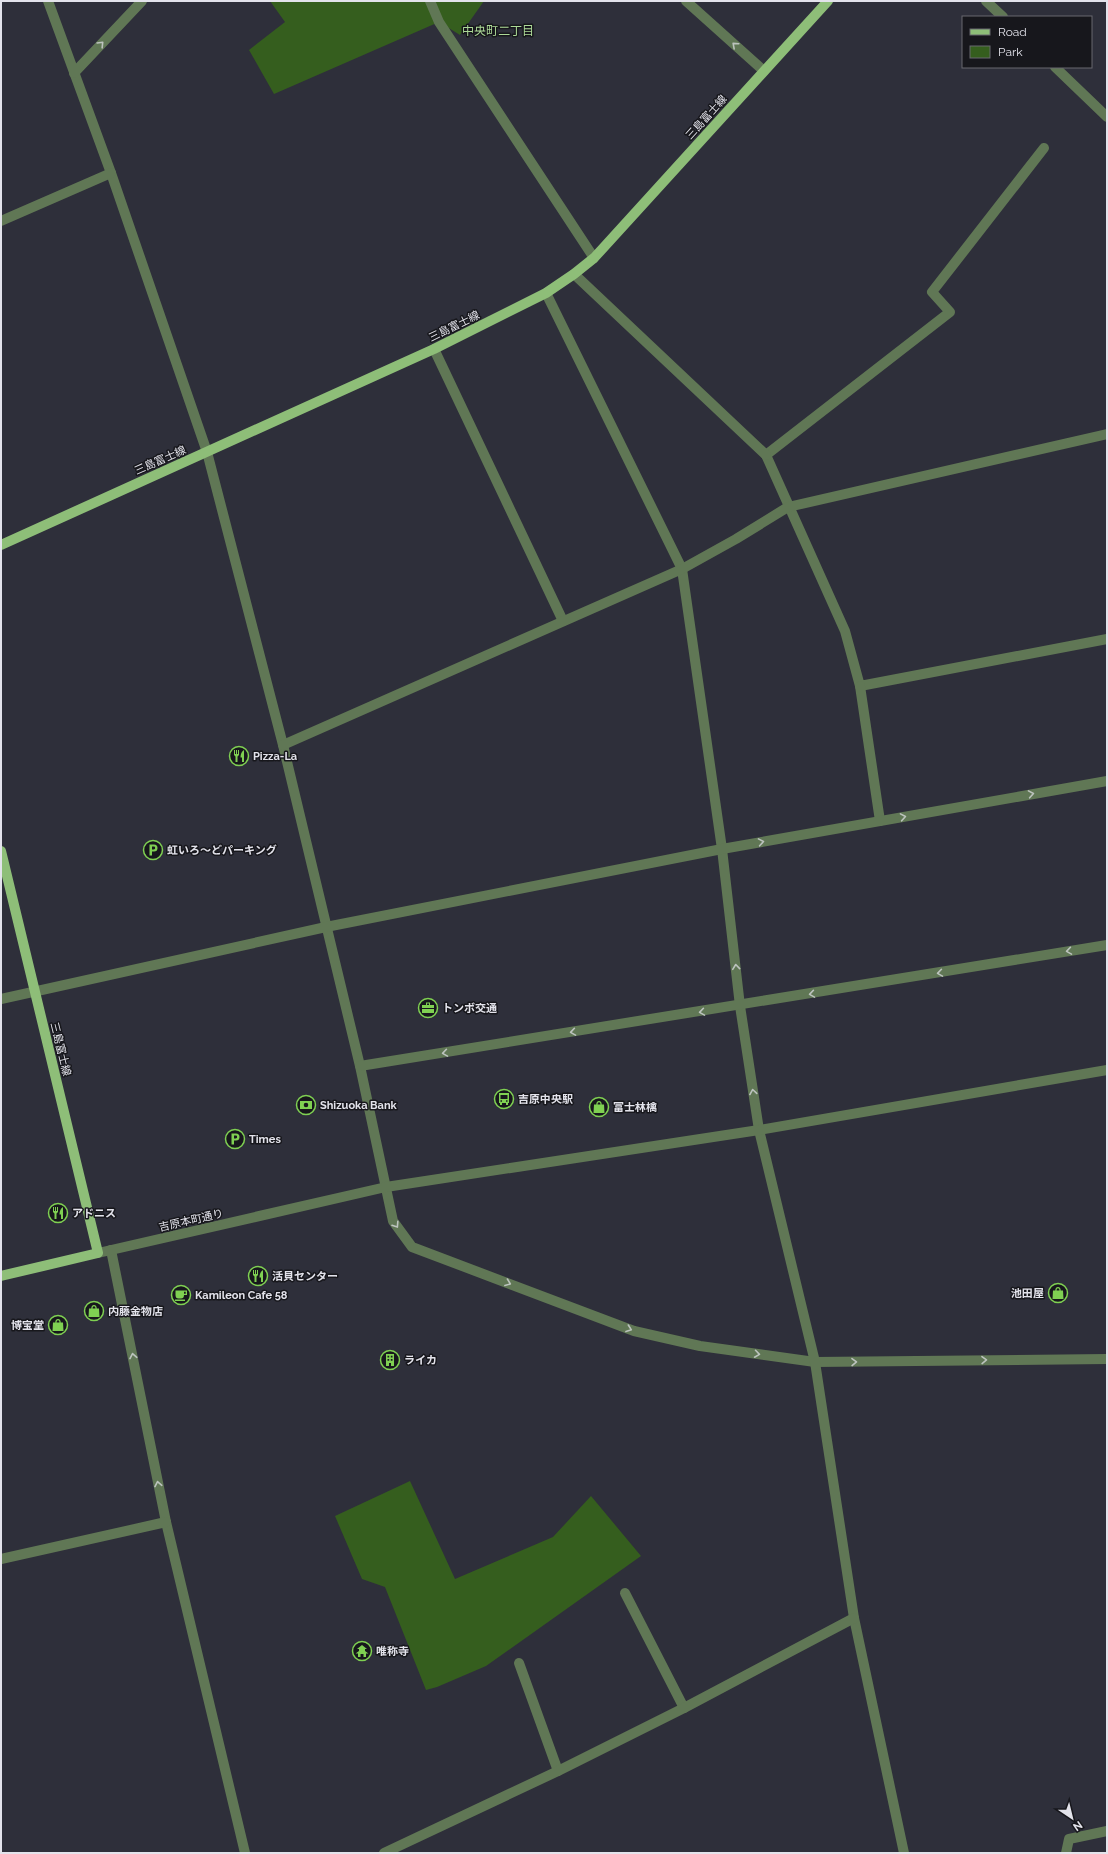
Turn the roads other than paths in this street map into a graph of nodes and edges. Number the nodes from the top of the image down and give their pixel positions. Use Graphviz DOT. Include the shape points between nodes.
graph roads {
  1 [pos="48,1"];
  2 [pos="142,1"];
  3 [pos="430,1"];
  4 [pos="686,1"];
  5 [pos="828,1"];
  6 [pos="986,1"];
  7 [pos="1002,16"];
  8 [pos="1056,68"];
  9 [pos="764,71"];
  10 [pos="74,73"];
  11 [pos="1107,117"];
  12 [pos="1044,148"];
  13 [pos="111,173"];
  14 [pos="1,221"];
  15 [pos="594,258"];
  16 [pos="574,274"];
  17 [pos="546,293"];
  18 [pos="434,349"];
  19 [pos="1107,434"];
  20 [pos="207,452"];
  21 [pos="766,455"];
  22 [pos="788,507"];
  23 [pos="1,545"];
  24 [pos="682,569"];
  25 [pos="563,621"];
  26 [pos="1107,639"];
  27 [pos="860,686"];
  28 [pos="283,745"];
  29 [pos="1107,781"];
  30 [pos="880,821"];
  31 [pos="722,849"];
  32 [pos="1,851"];
  33 [pos="326,927"];
  34 [pos="1107,945"];
  35 [pos="34,992"];
  36 [pos="1,999"];
  37 [pos="740,1006"];
  38 [pos="360,1066"];
  39 [pos="1107,1070"];
  40 [pos="759,1130"];
  41 [pos="386,1188"];
  42 [pos="111,1250"];
  43 [pos="98,1253"];
  44 [pos="1,1276"];
  45 [pos="1107,1359"];
  46 [pos="815,1362"];
  47 [pos="166,1522"];
  48 [pos="1,1559"];
  49 [pos="625,1593"];
  50 [pos="854,1618"];
  51 [pos="519,1663"];
  52 [pos="684,1708"];
  53 [pos="558,1771"];
  54 [pos="1107,1831"];
  55 [pos="245,1853"];
  56 [pos="384,1853"];
  57 [pos="904,1853"];
  58 [pos="1066,1853"];
  1 -- 10 [label="street"];
  10 -- 2 [label="street, one-way"];
  3 -- 15 [label="street" via="439,22"];
  9 -- 4 [label="street, one-way"];
  5 -- 9 [label="main road, 三島富士線"];
  6 -- 7 [label="street"];
  8 -- 11 [label="street"];
  9 -- 15 [label="main road, 三島富士線"];
  10 -- 13 [label="street"];
  12 -- 21 [label="street" via="932,292 950,312"];
  13 -- 14 [label="street"];
  13 -- 20 [label="street"];
  15 -- 16 [label="main road, 三島富士線"];
  16 -- 17 [label="main road, 三島富士線"];
  16 -- 21 [label="street"];
  17 -- 18 [label="main road, 三島富士線"];
  17 -- 24 [label="street"];
  18 -- 20 [label="main road, 三島富士線"];
  18 -- 25 [label="street"];
  19 -- 22 [label="street"];
  20 -- 23 [label="main road, 三島富士線"];
  20 -- 28 [label="street"];
  21 -- 22 [label="street"];
  22 -- 24 [label="street"];
  22 -- 27 [label="street" via="846,631"];
  24 -- 25 [label="street"];
  24 -- 31 [label="street"];
  25 -- 28 [label="street"];
  26 -- 27 [label="street"];
  27 -- 30 [label="street"];
  28 -- 33 [label="street"];
  30 -- 29 [label="street, one-way"];
  31 -- 30 [label="street, one-way"];
  31 -- 33 [label="street"];
  37 -- 31 [label="street, one-way"];
  32 -- 35 [label="main road, 三島富士線"];
  33 -- 35 [label="street"];
  33 -- 38 [label="street"];
  34 -- 37 [label="street, one-way"];
  35 -- 36 [label="street"];
  35 -- 43 [label="main road, 三島富士線"];
  37 -- 38 [label="street, one-way"];
  40 -- 37 [label="street, one-way"];
  38 -- 41 [label="street"];
  39 -- 40 [label="street, 吉原本町通り"];
  40 -- 41 [label="street, 吉原本町通り"];
  40 -- 46 [label="street"];
  41 -- 42 [label="street, 吉原本町通り"];
  41 -- 46 [label="street, one-way" via="393,1221 412,1247 634,1331 700,1346"];
  42 -- 43 [label="street, 吉原本町通り"];
  47 -- 42 [label="street, one-way"];
  43 -- 44 [label="main road, 吉原本町通り"];
  46 -- 45 [label="street, one-way"];
  46 -- 50 [label="street"];
  47 -- 48 [label="street"];
  47 -- 55 [label="street"];
  49 -- 52 [label="street"];
  50 -- 52 [label="street"];
  50 -- 57 [label="street"];
  51 -- 53 [label="street"];
  52 -- 53 [label="street"];
  53 -- 56 [label="street"];
  54 -- 58 [label="street" via="1069,1839"];
}
